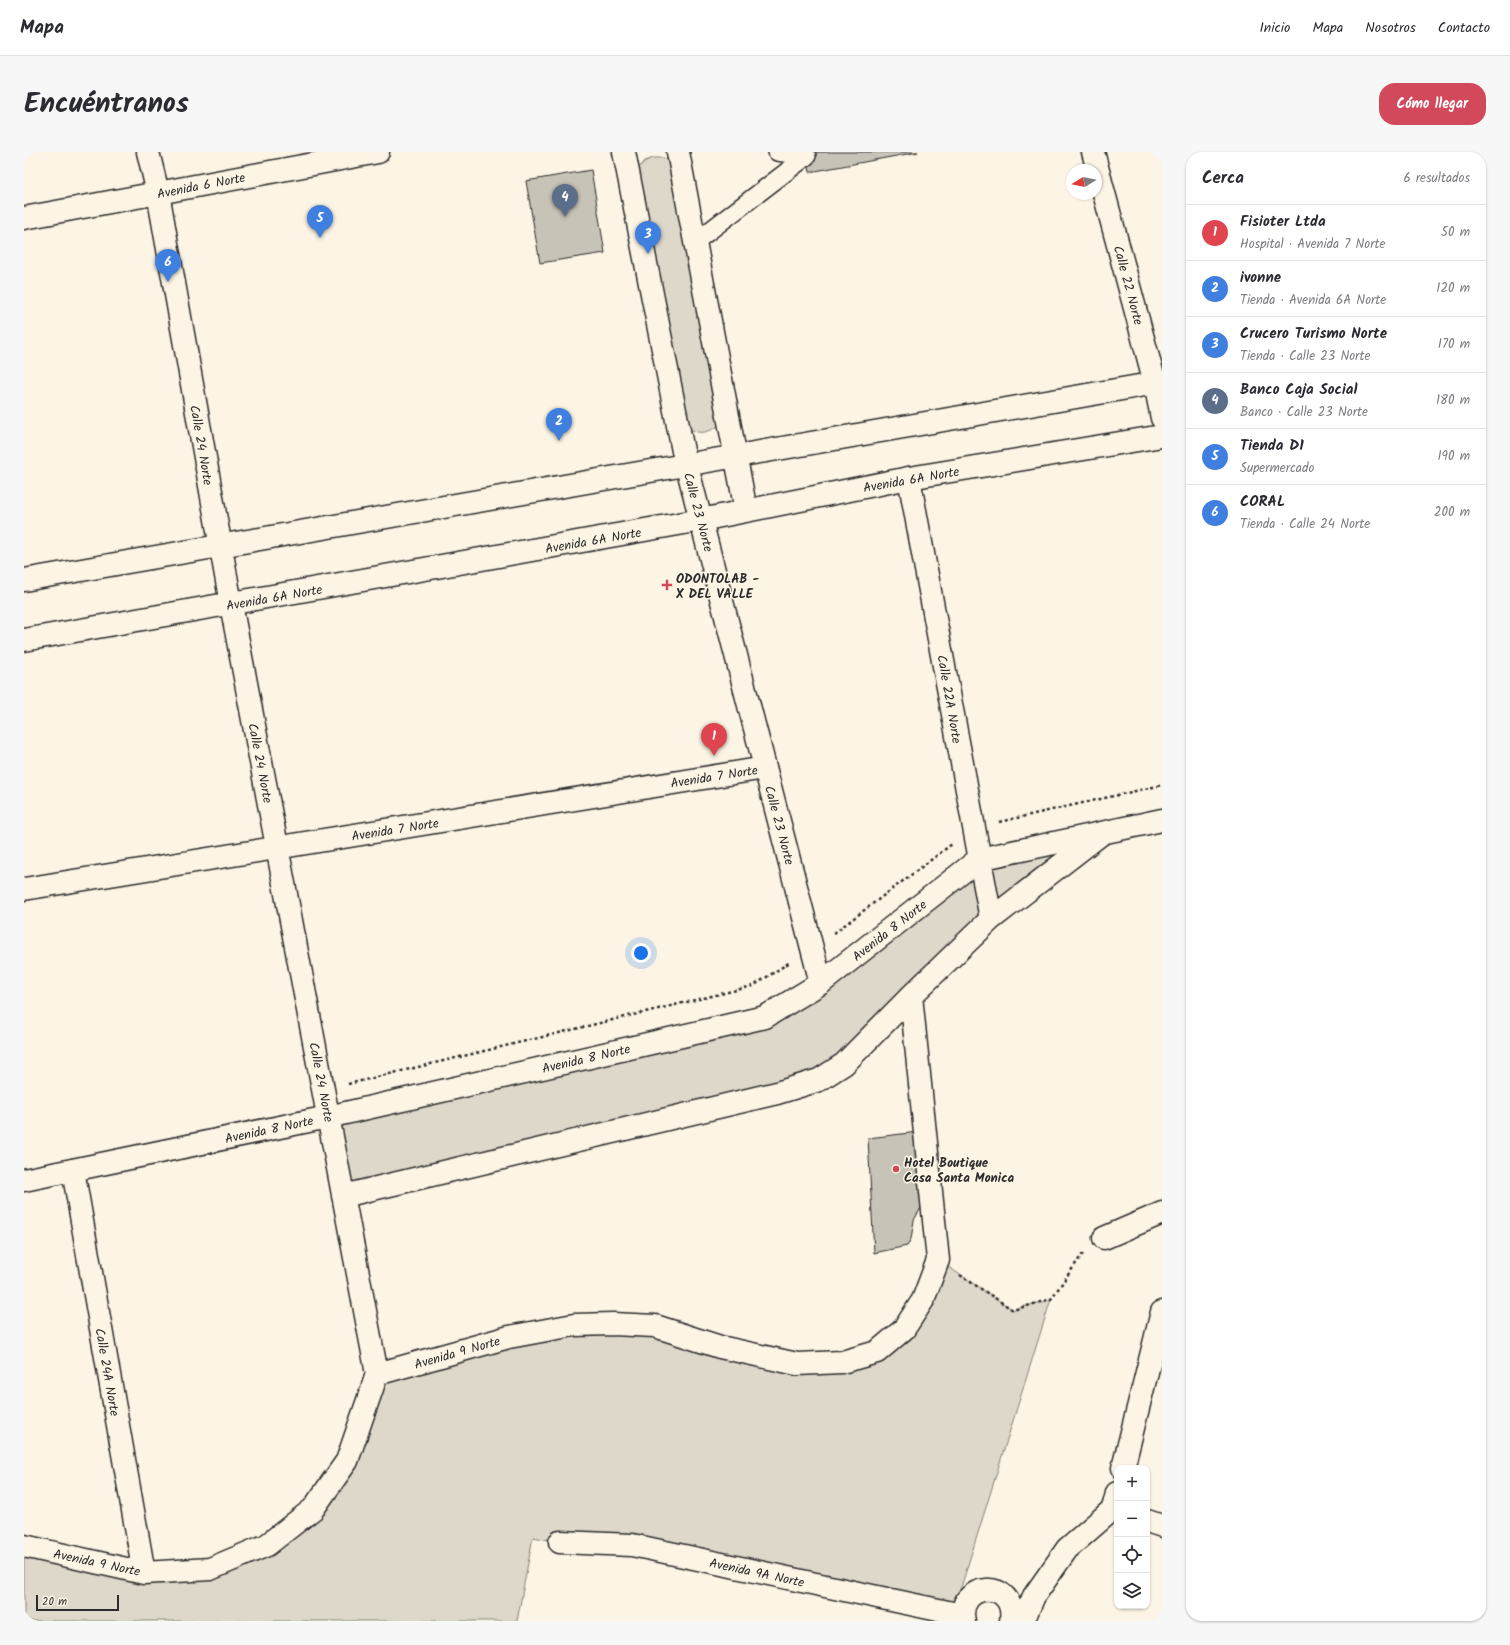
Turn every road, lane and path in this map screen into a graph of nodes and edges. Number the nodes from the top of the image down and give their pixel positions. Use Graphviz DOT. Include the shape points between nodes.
graph roads {
  1 [pos="148,152"];
  2 [pos="378,152"];
  3 [pos="624,152"];
  4 [pos="678,152"];
  5 [pos="777,152"];
  6 [pos="1093,152"];
  7 [pos="158,193"];
  8 [pos="24,218"];
  9 [pos="695,242"];
  10 [pos="1158,382"];
  11 [pos="1162,418"];
  12 [pos="1162,436"];
  13 [pos="735,456"];
  14 [pos="686,465"];
  15 [pos="909,478"];
  16 [pos="746,511"];
  17 [pos="701,520"];
  18 [pos="220,546"];
  19 [pos="24,580"];
  20 [pos="231,604"];
  21 [pos="24,640"];
  22 [pos="765,768"];
  23 [pos="1162,786"];
  24 [pos="1162,820"];
  25 [pos="974,828"];
  26 [pos="1101,834"];
  27 [pos="277,848"];
  28 [pos="979,859"];
  29 [pos="24,889"];
  30 [pos="991,920"];
  31 [pos="813,949"];
  32 [pos="821,983"];
  33 [pos="911,996"];
  34 [pos="323,1090"];
  35 [pos="328,1117"];
  36 [pos="73,1170"];
  37 [pos="24,1180"];
  38 [pos="343,1196"];
  39 [pos="1162,1213"];
  40 [pos="1104,1238"];
  41 [pos="938,1260"];
  42 [pos="1162,1312"];
  43 [pos="377,1374"];
  44 [pos="1124,1465"];
  45 [pos="1114,1506"];
  46 [pos="1150,1522"];
  47 [pos="1162,1526"];
  48 [pos="560,1542"];
  49 [pos="24,1546"];
  50 [pos="144,1573"];
  51 [pos="998,1591"];
  52 [pos="1034,1596"];
  53 [pos="960,1616"];
  54 [pos="1011,1621"];
  55 [pos="1024,1621"];
  1 -- 7 [label="street, Calle 24 Norte"];
  2 -- 7 [label="street, Avenida 6 Norte"];
  3 -- 14 [label="street, Calle 23 Norte"];
  4 -- 9 [label="street"];
  5 -- 9 [label="lane" via="807,156"];
  6 -- 10 [label="street, Calle 22 Norte"];
  7 -- 8 [label="street, Avenida 6 Norte"];
  7 -- 18 [label="street, Calle 24 Norte"];
  9 -- 13 [label="street"];
  10 -- 11 [label="street, Calle 22 Norte"];
  10 -- 13 [label="street"];
  12 -- 15 [label="street, Avenida 6A Norte"];
  13 -- 14 [label="street"];
  13 -- 16 [label="street"];
  14 -- 17 [label="street, Calle 23 Norte"];
  14 -- 18 [label="street"];
  15 -- 16 [label="street, Avenida 6A Norte"];
  15 -- 25 [label="street, Calle 22A Norte"];
  16 -- 17 [label="street, Avenida 6A Norte"];
  17 -- 20 [label="street, Avenida 6A Norte"];
  17 -- 22 [label="street, Calle 23 Norte"];
  18 -- 19 [label="street"];
  18 -- 20 [label="street, Calle 24 Norte"];
  20 -- 21 [label="street, Avenida 6A Norte"];
  20 -- 27 [label="street, Calle 24 Norte"];
  22 -- 27 [label="street, Avenida 7 Norte"];
  22 -- 31 [label="street, Calle 23 Norte"];
  23 -- 25 [label="path"];
  24 -- 26 [label="street, Avenida 8 Norte"];
  25 -- 28 [label="street, Calle 22A Norte"];
  25 -- 31 [label="path"];
  26 -- 28 [label="street, Avenida 8 Norte"];
  26 -- 30 [label="street, Avenida 8 Norte"];
  27 -- 29 [label="street, Avenida 7 Norte"];
  27 -- 34 [label="street, Calle 24 Norte"];
  28 -- 30 [label="street, Calle 22A Norte"];
  28 -- 32 [label="street, Avenida 8 Norte"];
  30 -- 33 [label="street, Avenida 8 Norte"];
  31 -- 32 [label="street, Calle 23 Norte"];
  31 -- 34 [label="path" via="753,986"];
  32 -- 35 [label="street, Avenida 8 Norte" via="765,1017"];
  33 -- 38 [label="street, Avenida 8 Norte" via="844,1064 819,1080 777,1093"];
  33 -- 41 [label="street"];
  34 -- 35 [label="street, Calle 24 Norte"];
  35 -- 36 [label="street, Avenida 8 Norte"];
  35 -- 38 [label="street, Calle 24 Norte"];
  36 -- 37 [label="street, Avenida 8 Norte"];
  36 -- 50 [label="street, Calle 24A Norte"];
  38 -- 43 [label="street, Calle 24 Norte"];
  39 -- 40 [label="street"];
  40 -- 41 [label="path" via="1082,1253 1051,1299 1013,1310"];
  41 -- 43 [label="street, Avenida 9 Norte" via="924,1300 904,1329 877,1352 842,1362 797,1364 720,1347 655,1326 574,1325 509,1337"];
  42 -- 44 [label="street"];
  43 -- 50 [label="street, Avenida 9 Norte" via="347,1461 312,1509 267,1545 210,1569"];
  45 -- 52 [label="street" via="1067,1549"];
  46 -- 47 [label="street"];
  48 -- 53 [label="street, Avenida 9A Norte" via="632,1545"];
  49 -- 50 [label="street, Avenida 9 Norte"];
  51 -- 52 [label="street"];
  51 -- 53 [label="street" via="986,1589 974,1593 965,1602"];
  51 -- 54 [label="street" via="1008,1599 1012,1611"];
  52 -- 55 [label="street"];
}
